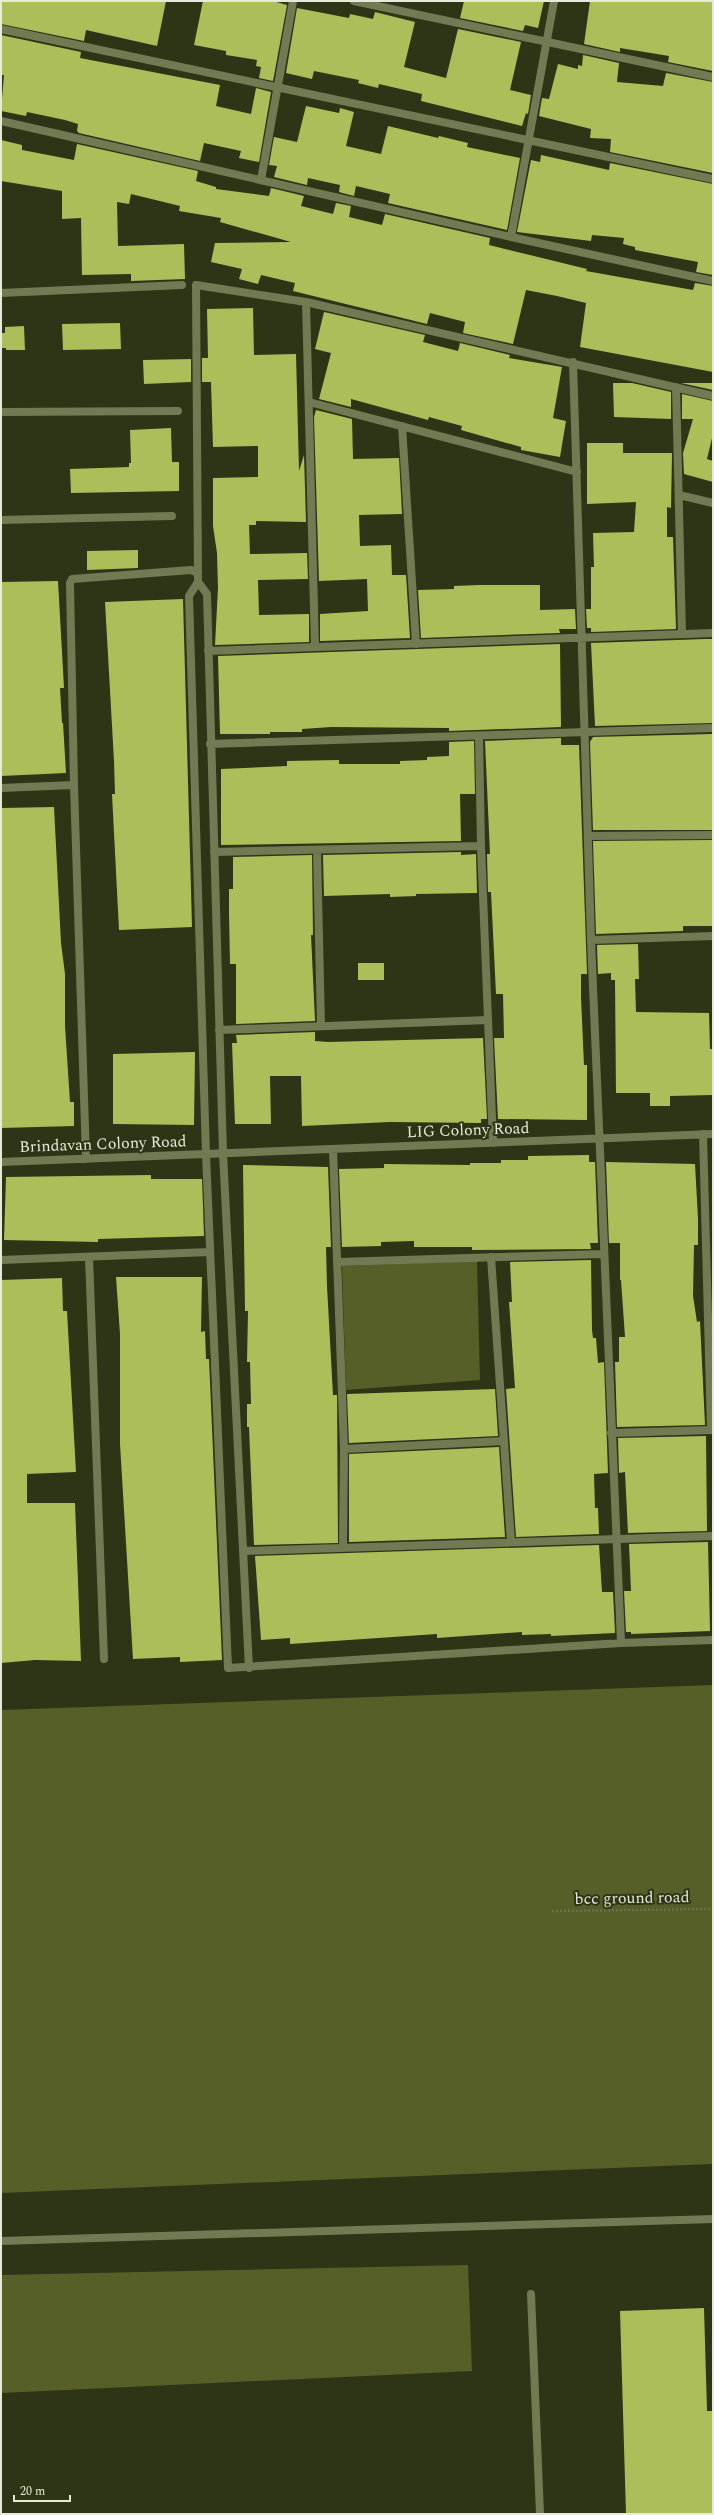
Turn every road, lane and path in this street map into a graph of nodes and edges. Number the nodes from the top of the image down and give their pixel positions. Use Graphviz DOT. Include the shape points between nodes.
graph roads {
  1 [pos="292,1"];
  2 [pos="354,1"];
  3 [pos="554,1"];
  4 [pos="1,29"];
  5 [pos="546,42"];
  6 [pos="713,77"];
  7 [pos="278,87"];
  8 [pos="1,121"];
  9 [pos="527,140"];
  10 [pos="713,179"];
  11 [pos="261,180"];
  12 [pos="511,237"];
  13 [pos="713,281"];
  14 [pos="182,285"];
  15 [pos="1,293"];
  16 [pos="306,302"];
  17 [pos="573,362"];
  18 [pos="676,387"];
  19 [pos="713,396"];
  20 [pos="309,402"];
  21 [pos="178,411"];
  22 [pos="1,412"];
  23 [pos="402,426"];
  24 [pos="577,472"];
  25 [pos="679,495"];
  26 [pos="713,503"];
  27 [pos="172,516"];
  28 [pos="1,520"];
  29 [pos="198,573"];
  30 [pos="198,582"];
  31 [pos="713,632"];
  32 [pos="682,634"];
  33 [pos="582,638"];
  34 [pos="416,644"];
  35 [pos="315,647"];
  36 [pos="208,651"];
  37 [pos="713,728"];
  38 [pos="585,732"];
  39 [pos="479,736"];
  40 [pos="210,744"];
  41 [pos="74,785"];
  42 [pos="1,788"];
  43 [pos="713,835"];
  44 [pos="588,836"];
  45 [pos="481,846"];
  46 [pos="317,850"];
  47 [pos="214,852"];
  48 [pos="713,936"];
  49 [pos="591,940"];
  50 [pos="488,1020"];
  51 [pos="321,1026"];
  52 [pos="219,1030"];
  53 [pos="703,1134"];
  54 [pos="713,1134"];
  55 [pos="600,1138"];
  56 [pos="493,1143"];
  57 [pos="333,1149"];
  58 [pos="223,1153"];
  59 [pos="206,1154"];
  60 [pos="86,1159"];
  61 [pos="1,1162"];
  62 [pos="709,1246"];
  63 [pos="210,1252"];
  64 [pos="603,1254"];
  65 [pos="89,1257"];
  66 [pos="491,1257"];
  67 [pos="1,1260"];
  68 [pos="338,1262"];
  69 [pos="712,1430"];
  70 [pos="612,1433"];
  71 [pos="504,1441"];
  72 [pos="344,1449"];
  73 [pos="713,1536"];
  74 [pos="616,1539"];
  75 [pos="511,1542"];
  76 [pos="343,1548"];
  77 [pos="244,1550"];
  78 [pos="713,1640"];
  79 [pos="621,1643"];
  80 [pos="104,1659"];
  81 [pos="249,1668"];
  82 [pos="713,1909"];
  83 [pos="552,1911"];
  84 [pos="713,2219"];
  85 [pos="1,2241"];
  86 [pos="531,2294"];
  87 [pos="540,2514"];
  1 -- 7 [label="street"];
  2 -- 5 [label="street"];
  3 -- 5 [label="street"];
  4 -- 7 [label="street"];
  5 -- 6 [label="street"];
  5 -- 9 [label="street"];
  7 -- 9 [label="street"];
  7 -- 11 [label="street"];
  8 -- 11 [label="street"];
  9 -- 10 [label="street"];
  9 -- 12 [label="street"];
  11 -- 12 [label="street"];
  12 -- 13 [label="street"];
  14 -- 15 [label="street"];
  16 -- 17 [label="street"];
  16 -- 20 [label="street"];
  16 -- 29 [label="street" via="196,285"];
  17 -- 18 [label="street"];
  17 -- 24 [label="street"];
  18 -- 19 [label="street"];
  18 -- 25 [label="street"];
  20 -- 23 [label="street"];
  20 -- 35 [label="street"];
  21 -- 22 [label="street"];
  23 -- 24 [label="street"];
  23 -- 34 [label="street"];
  24 -- 33 [label="street"];
  25 -- 26 [label="street"];
  25 -- 32 [label="street"];
  27 -- 28 [label="street"];
  29 -- 30 [label="street"];
  29 -- 41 [label="street" via="191,570 72,579 70,583"];
  30 -- 36 [label="street" via="207,594"];
  30 -- 59 [label="street" via="189,596"];
  31 -- 32 [label="street"];
  32 -- 33 [label="street"];
  33 -- 34 [label="street"];
  33 -- 38 [label="street"];
  34 -- 35 [label="street"];
  35 -- 36 [label="street"];
  36 -- 40 [label="street"];
  37 -- 38 [label="street"];
  38 -- 39 [label="street"];
  38 -- 44 [label="street"];
  39 -- 40 [label="street"];
  39 -- 45 [label="street"];
  40 -- 47 [label="street"];
  41 -- 42 [label="street"];
  41 -- 60 [label="street"];
  43 -- 44 [label="street"];
  44 -- 49 [label="street"];
  45 -- 46 [label="street"];
  45 -- 50 [label="street"];
  46 -- 47 [label="street"];
  46 -- 51 [label="street"];
  47 -- 52 [label="street"];
  48 -- 49 [label="street"];
  49 -- 55 [label="street"];
  50 -- 51 [label="street"];
  50 -- 56 [label="street"];
  51 -- 52 [label="street"];
  52 -- 58 [label="street"];
  53 -- 54 [label="street, LIG Colony Road"];
  53 -- 55 [label="street, LIG Colony Road"];
  53 -- 62 [label="street"];
  55 -- 56 [label="street, LIG Colony Road"];
  55 -- 64 [label="street"];
  56 -- 57 [label="street, LIG Colony Road"];
  57 -- 58 [label="street, LIG Colony Road"];
  57 -- 68 [label="street"];
  58 -- 59 [label="street, Brindavan Colony Road"];
  58 -- 77 [label="street"];
  59 -- 60 [label="street, Brindavan Colony Road"];
  59 -- 63 [label="street"];
  60 -- 61 [label="street, Brindavan Colony Road"];
  62 -- 69 [label="street"];
  63 -- 65 [label="street"];
  63 -- 81 [label="street" via="228,1668"];
  64 -- 66 [label="street"];
  64 -- 70 [label="street"];
  65 -- 67 [label="street"];
  65 -- 80 [label="street"];
  66 -- 68 [label="street"];
  66 -- 71 [label="street"];
  68 -- 72 [label="street"];
  69 -- 70 [label="street"];
  70 -- 74 [label="street"];
  71 -- 72 [label="street"];
  71 -- 75 [label="street"];
  72 -- 76 [label="street"];
  73 -- 74 [label="street"];
  74 -- 75 [label="street"];
  74 -- 79 [label="street"];
  75 -- 76 [label="street"];
  76 -- 77 [label="street"];
  77 -- 81 [label="street"];
  78 -- 79 [label="street"];
  79 -- 81 [label="street"];
  82 -- 83 [label="path, bcc ground road"];
  84 -- 85 [label="street"];
  86 -- 87 [label="street"];
}
